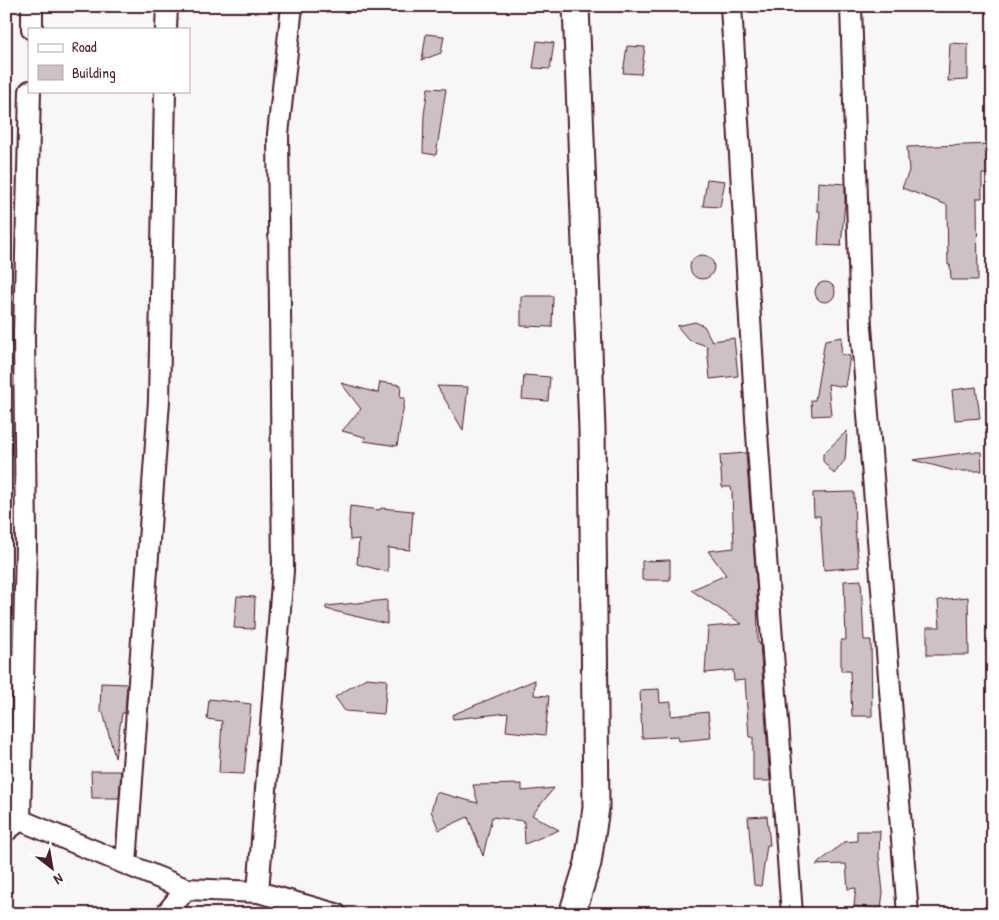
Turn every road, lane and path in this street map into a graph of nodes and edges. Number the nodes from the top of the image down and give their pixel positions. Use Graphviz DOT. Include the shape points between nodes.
graph roads {
  1 [pos="32,6"];
  2 [pos="166,6"];
  3 [pos="292,6"];
  4 [pos="576,6"];
  5 [pos="731,6"];
  6 [pos="851,6"];
  7 [pos="32,28"];
  8 [pos="166,28"];
  9 [pos="30,92"];
  10 [pos="165,92"];
  11 [pos="13,825"];
  12 [pos="126,864"];
  13 [pos="186,889"];
  14 [pos="258,892"];
  15 [pos="166,914"];
  16 [pos="336,914"];
  17 [pos="572,914"];
  18 [pos="792,914"];
  19 [pos="908,914"];
  1 -- 7 [label="street"];
  2 -- 8 [label="street"];
  3 -- 14 [label="street" via="278,134 283,570"];
  4 -- 17 [label="street" via="592,429 596,808 588,863"];
  5 -- 18 [label="street" via="757,434"];
  6 -- 19 [label="street" via="861,327"];
  9 -- 11 [label="street" via="24,334 26,544"];
  10 -- 12 [label="street" via="159,401"];
  11 -- 12 [label="street"];
  12 -- 13 [label="street"];
  13 -- 14 [label="street"];
  13 -- 15 [label="street"];
  14 -- 16 [label="street"];
}
